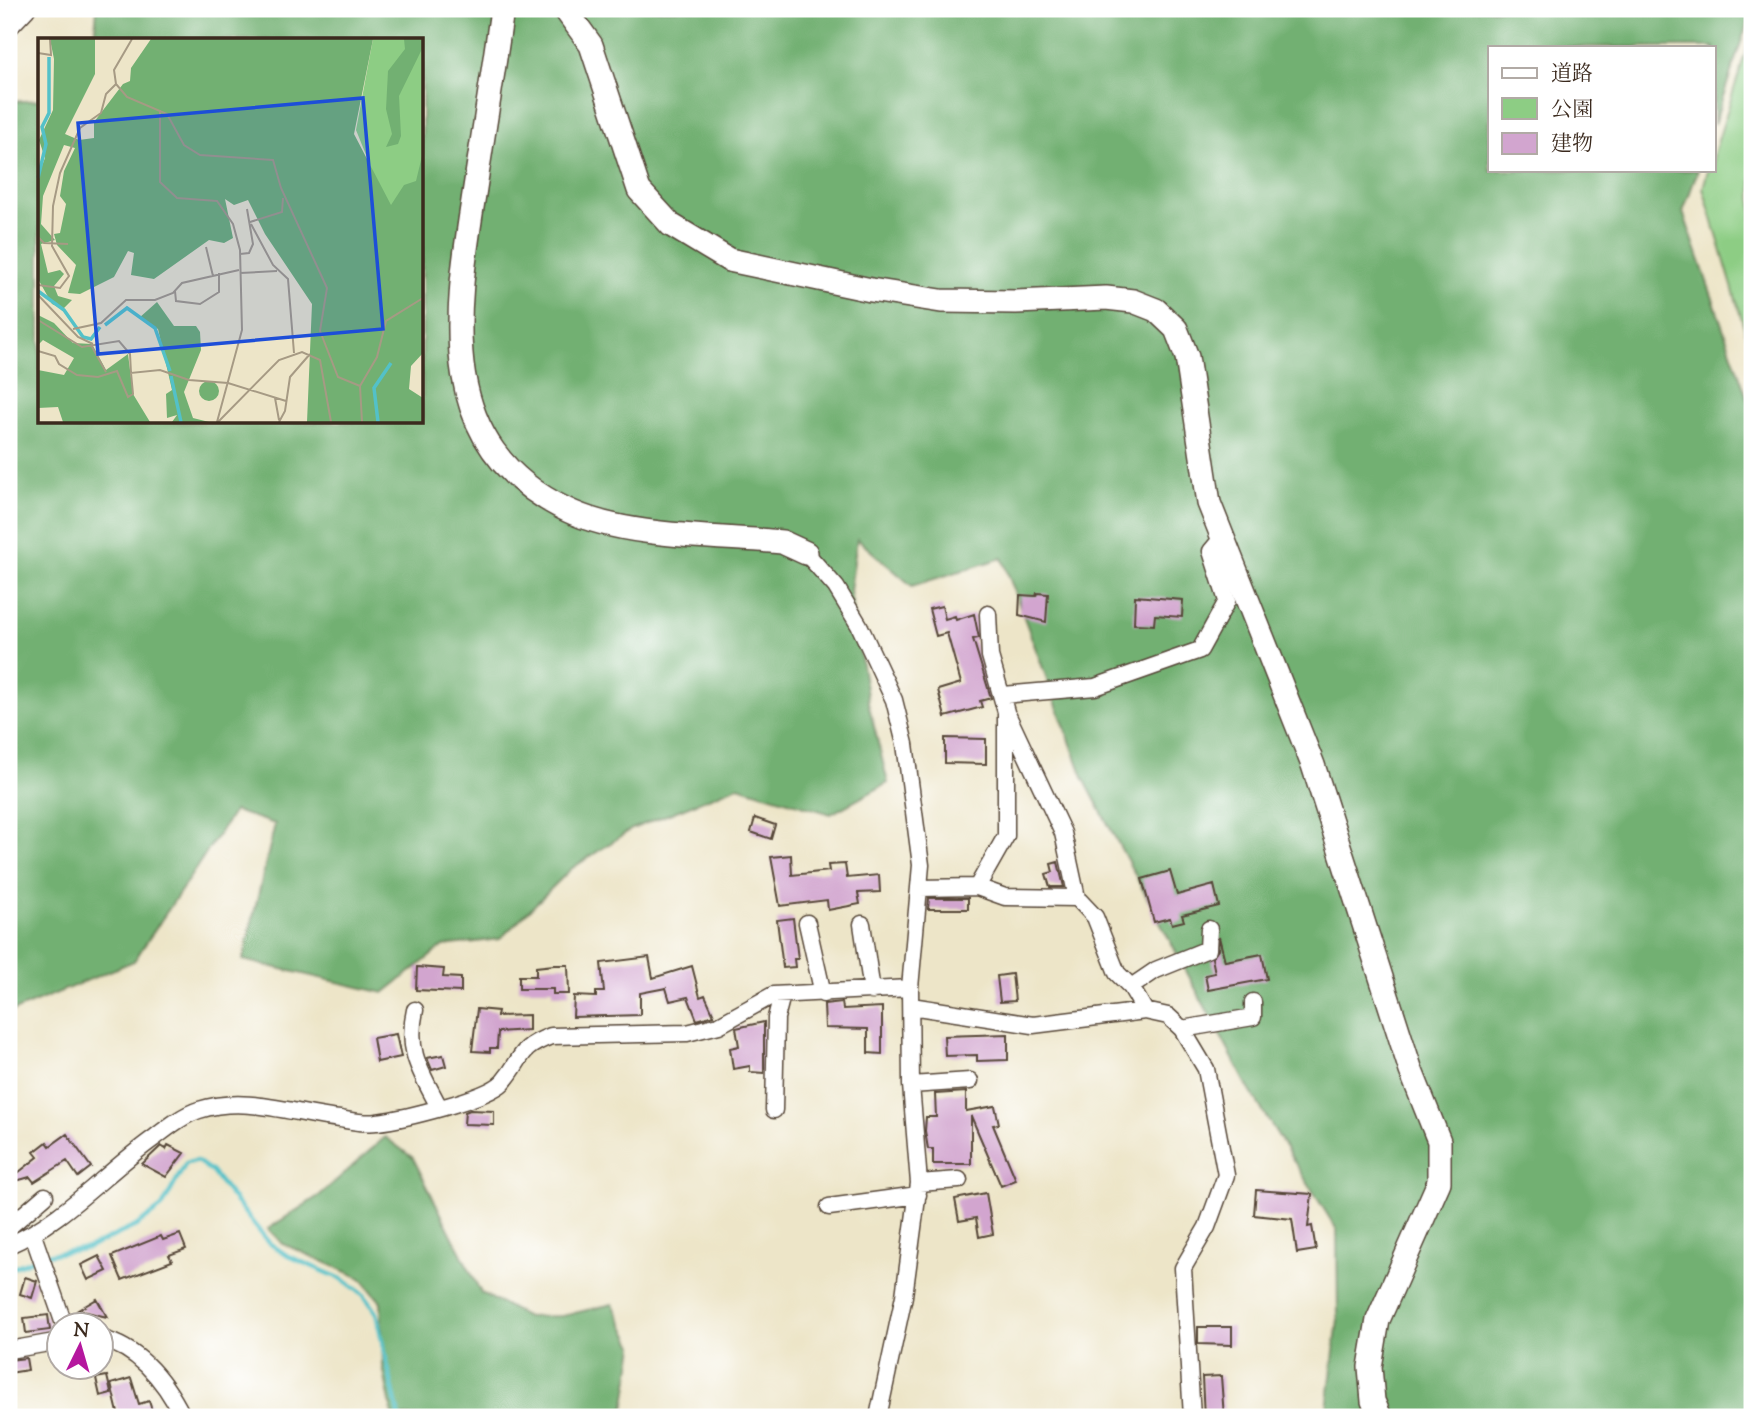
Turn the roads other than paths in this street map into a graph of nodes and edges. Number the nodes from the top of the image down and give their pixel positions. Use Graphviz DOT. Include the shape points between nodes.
graph roads {
  1 [pos="27,9"];
  2 [pos="502,9"];
  3 [pos="565,9"];
  4 [pos="9,28"];
  5 [pos="1221,539"];
  6 [pos="806,553"];
  7 [pos="988,614"];
  8 [pos="1003,695"];
  9 [pos="1006,712"];
  10 [pos="977,887"];
  11 [pos="920,888"];
  12 [pos="1077,898"];
  13 [pos="807,923"];
  14 [pos="862,924"];
  15 [pos="1209,929"];
  16 [pos="1131,987"];
  17 [pos="910,989"];
  18 [pos="872,991"];
  19 [pos="822,994"];
  20 [pos="782,995"];
  21 [pos="1253,1002"];
  22 [pos="911,1006"];
  23 [pos="415,1010"];
  24 [pos="1144,1011"];
  25 [pos="1182,1029"];
  26 [pos="970,1081"];
  27 [pos="911,1085"];
  28 [pos="439,1107"];
  29 [pos="774,1110"];
  30 [pos="959,1180"];
  31 [pos="919,1189"];
  32 [pos="45,1196"];
  33 [pos="829,1207"];
  34 [pos="9,1227"];
  35 [pos="34,1240"];
  36 [pos="9,1245"];
  37 [pos="59,1310"];
  38 [pos="46,1343"];
  39 [pos="116,1345"];
  40 [pos="9,1350"];
  41 [pos="183,1417"];
  42 [pos="878,1417"];
  43 [pos="1192,1417"];
  44 [pos="1380,1417"];
  1 -- 4 [label="street"];
  2 -- 6 [label="street" via="459,292 458,346 469,406 482,435 517,478 567,510 620,528 782,542"];
  3 -- 5 [label="street" via="591,45 639,190 671,226 729,260 941,301 1106,298 1156,310 1176,329 1187,357 1209,503"];
  5 -- 8 [label="street" via="1211,551 1227,601 1200,650 1095,687"];
  5 -- 44 [label="street" via="1313,765 1411,1071 1439,1141 1439,1182 1378,1320 1370,1367 1373,1401"];
  6 -- 11 [label="street" via="836,587 859,625 894,700 905,744"];
  7 -- 8 [label="street" via="990,656"];
  8 -- 9 [label="street"];
  9 -- 10 [label="street" via="1006,836"];
  9 -- 12 [label="street" via="1063,833"];
  10 -- 11 [label="street"];
  10 -- 12 [label="street" via="1005,897"];
  11 -- 17 [label="street"];
  12 -- 16 [label="street" via="1095,917 1117,973"];
  13 -- 19 [label="street"];
  14 -- 18 [label="street"];
  15 -- 16 [label="street" via="1208,949 1156,970"];
  16 -- 24 [label="street"];
  17 -- 18 [label="street"];
  17 -- 22 [label="street"];
  18 -- 19 [label="street"];
  19 -- 20 [label="street"];
  20 -- 28 [label="street" via="773,995 719,1025 687,1033 551,1036 532,1043 491,1091"];
  20 -- 29 [label="street" via="776,1018"];
  21 -- 25 [label="street" via="1253,1017"];
  22 -- 24 [label="street" via="1033,1025"];
  22 -- 27 [label="street"];
  23 -- 28 [label="street" via="413,1058"];
  24 -- 25 [label="street" via="1168,1016"];
  25 -- 43 [label="street" via="1206,1069 1226,1175 1207,1227 1183,1268"];
  26 -- 27 [label="street"];
  27 -- 31 [label="street"];
  28 -- 35 [label="street" via="374,1123 245,1102 197,1110 145,1144"];
  30 -- 31 [label="street"];
  31 -- 33 [label="street"];
  31 -- 42 [label="street" via="902,1308"];
  32 -- 34 [label="street"];
  35 -- 36 [label="street"];
  35 -- 37 [label="street"];
  38 -- 40 [label="street"];
  39 -- 41 [label="street" via="135,1354 162,1380"];
}
